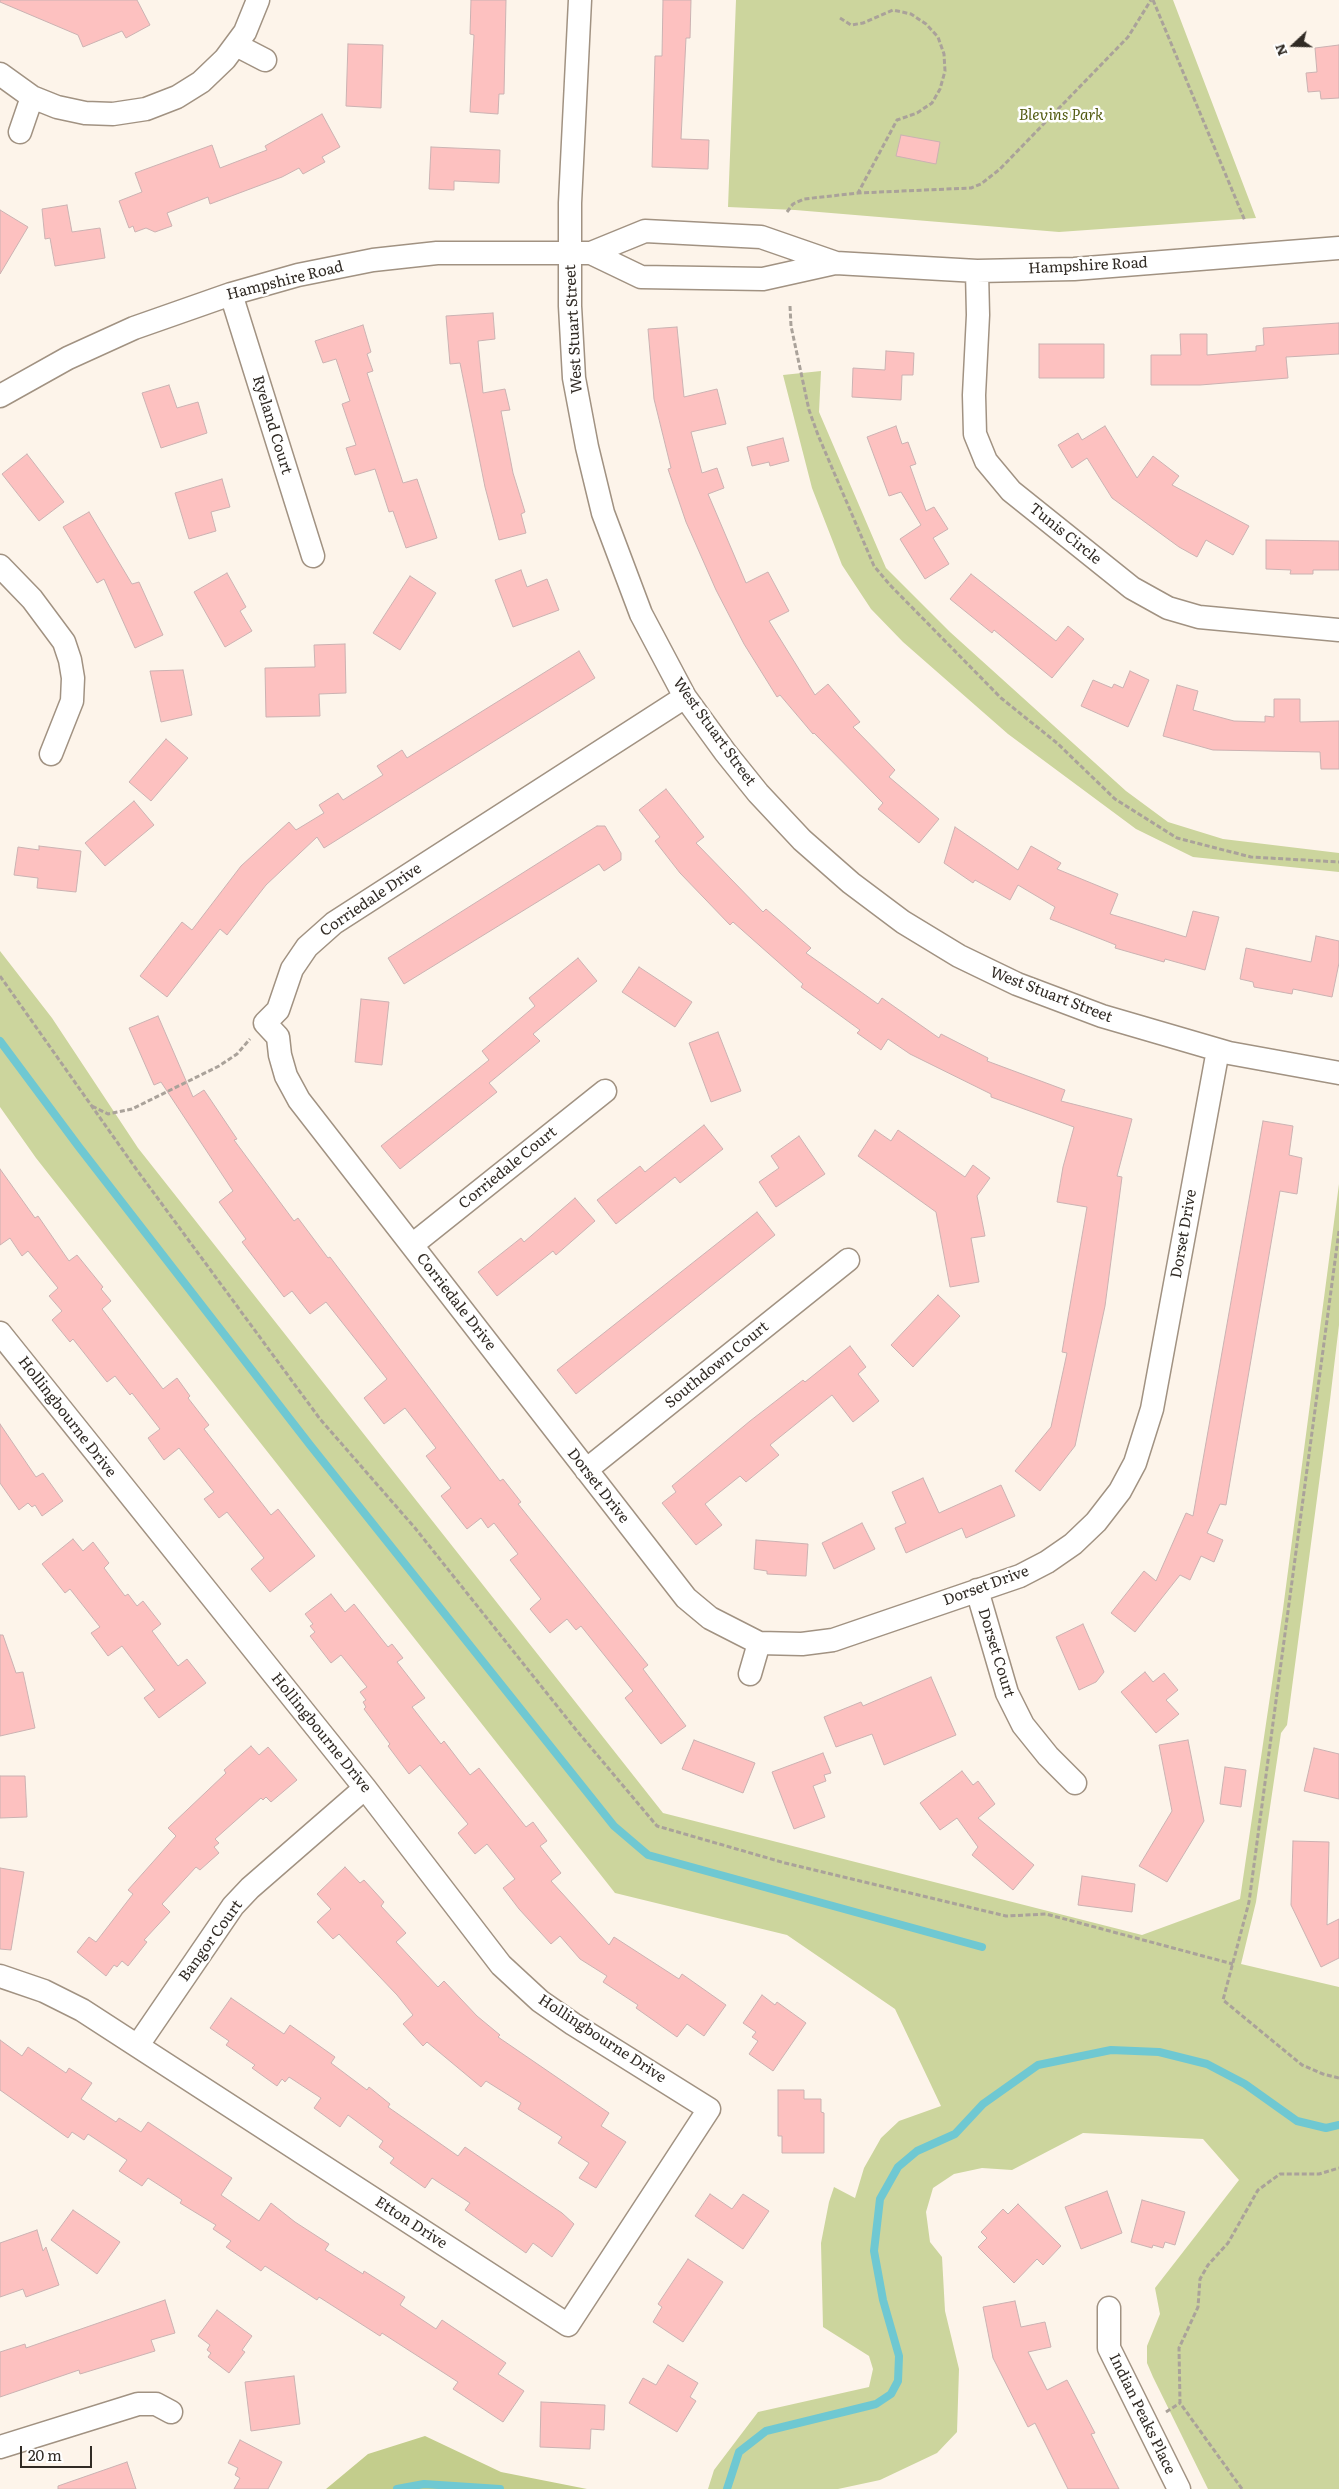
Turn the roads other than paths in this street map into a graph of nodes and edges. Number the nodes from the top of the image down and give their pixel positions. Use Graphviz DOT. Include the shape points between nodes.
graph roads {
  1 [pos="258,0"];
  2 [pos="580,0"];
  3 [pos="236,45"];
  4 [pos="265,60"];
  5 [pos="0,74"];
  6 [pos="32,97"];
  7 [pos="20,132"];
  8 [pos="1339,248"];
  9 [pos="580,253"];
  10 [pos="836,263"];
  11 [pos="977,271"];
  12 [pos="231,294"];
  13 [pos="0,396"];
  14 [pos="313,556"];
  15 [pos="0,566"];
  16 [pos="1339,630"];
  17 [pos="685,697"];
  18 [pos="51,754"];
  19 [pos="1218,1050"];
  20 [pos="1339,1073"];
  21 [pos="605,1091"];
  22 [pos="412,1245"];
  23 [pos="848,1260"];
  24 [pos="0,1333"];
  25 [pos="502,1361"];
  26 [pos="586,1470"];
  27 [pos="977,1590"];
  28 [pos="759,1643"];
  29 [pos="750,1674"];
  30 [pos="1075,1783"];
  31 [pos="365,1788"];
  32 [pos="0,1976"];
  33 [pos="138,2045"];
  34 [pos="681,2089"];
  35 [pos="1109,2308"];
  36 [pos="171,2412"];
  37 [pos="0,2447"];
  38 [pos="1179,2489"];
  1 -- 3 [label="street"];
  2 -- 9 [label="street, West Stuart Street"];
  3 -- 4 [label="street"];
  3 -- 6 [label="street" via="201,82 162,104 113,114 84,113"];
  5 -- 6 [label="street"];
  6 -- 7 [label="street"];
  8 -- 11 [label="street, Hampshire Road" via="1074,269"];
  9 -- 10 [label="street, Hampshire Road" via="641,277 763,280"];
  9 -- 10 [label="street, Hampshire Road" via="645,231 731,234 761,237"];
  9 -- 12 [label="street, Hampshire Road" via="438,253 373,260 298,275"];
  9 -- 17 [label="street, West Stuart Street" via="574,378 587,447 601,504 622,567 641,614"];
  10 -- 11 [label="street, Hampshire Road"];
  11 -- 16 [label="street, Tunis Circle" via="975,434 986,461 1011,491 1132,588 1168,608 1199,617"];
  12 -- 13 [label="street, Hampshire Road" via="134,328 68,358"];
  12 -- 14 [label="street, Ryeland Court"];
  15 -- 18 [label="street" via="32,599 64,642 70,660 74,678 72,701"];
  17 -- 19 [label="street, West Stuart Street" via="730,759 802,840 903,922 959,956 1017,984 1102,1016"];
  17 -- 22 [label="street, Corriedale Drive" via="334,923 307,947 292,969 278,1010 265,1023 278,1037 286,1076 299,1100"];
  19 -- 20 [label="street, West Stuart Street"];
  19 -- 27 [label="street, Dorset Drive" via="1152,1409 1135,1464 1120,1491 1073,1544 1020,1576"];
  21 -- 22 [label="street, Corriedale Court"];
  22 -- 25 [label="street, Corriedale Drive"];
  23 -- 26 [label="street, Southdown Court"];
  24 -- 31 [label="street, Hollingbourne Drive"];
  25 -- 26 [label="street, Dorset Drive"];
  26 -- 28 [label="street, Dorset Drive" via="686,1598 710,1618"];
  27 -- 28 [label="street, Dorset Drive" via="833,1640 802,1644"];
  27 -- 30 [label="street, Dorset Court" via="1007,1693 1023,1725"];
  28 -- 29 [label="street"];
  31 -- 33 [label="street, Bangor Court" via="233,1906"];
  31 -- 34 [label="street, Hollingbourne Drive" via="501,1966 540,2001 573,2024"];
  32 -- 33 [label="street, Etton Drive" via="44,1991"];
  33 -- 34 [label="street, Etton Drive" via="568,2325 709,2109"];
  35 -- 38 [label="street, Indian Peaks Place" via="1109,2348"];
  36 -- 37 [label="street" via="156,2404 138,2404"];
}
